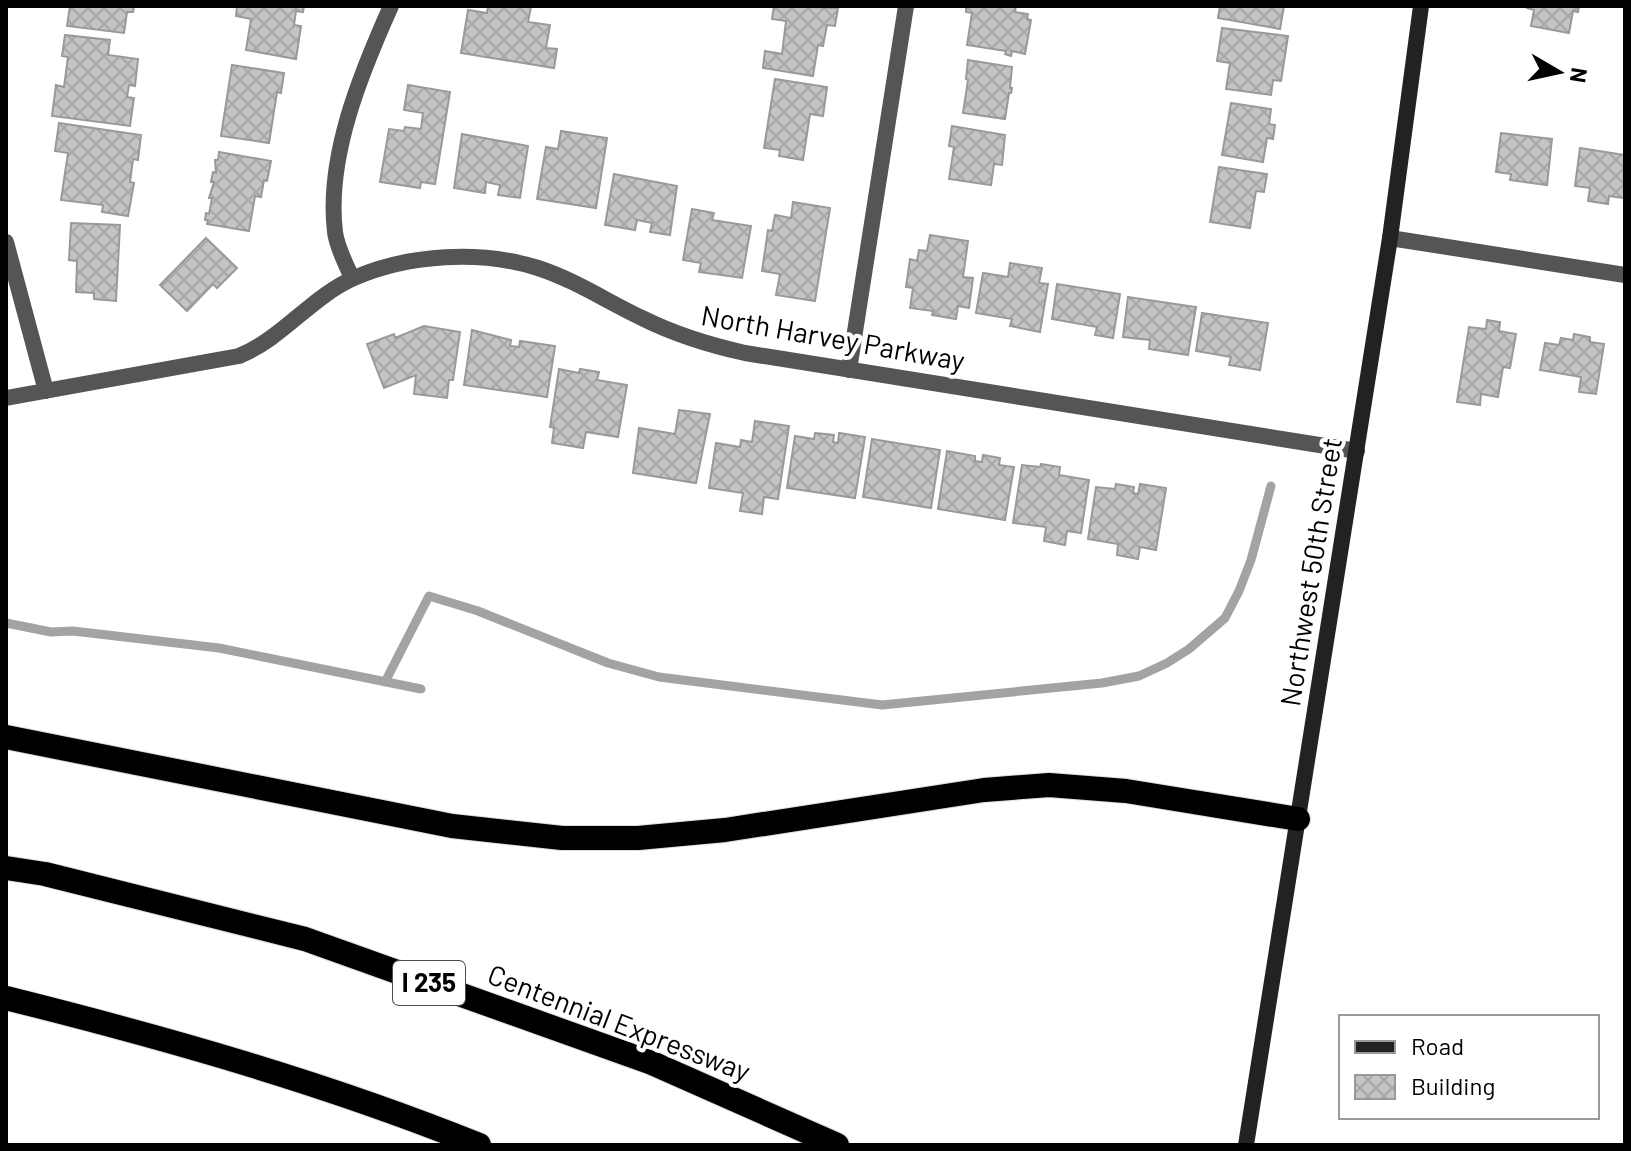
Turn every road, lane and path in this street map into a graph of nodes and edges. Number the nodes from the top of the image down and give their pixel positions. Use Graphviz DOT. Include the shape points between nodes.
graph roads {
  1 [pos="391,6"];
  2 [pos="906,6"];
  3 [pos="1421,6"];
  4 [pos="1390,238"];
  5 [pos="6,242"];
  6 [pos="1625,275"];
  7 [pos="352,278"];
  8 [pos="849,370"];
  9 [pos="46,391"];
  10 [pos="6,398"];
  11 [pos="1357,451"];
  12 [pos="6,737"];
  13 [pos="1298,819"];
  14 [pos="6,868"];
  15 [pos="6,998"];
  16 [pos="479,1145"];
  17 [pos="837,1145"];
  18 [pos="1246,1145"];
  1 -- 7 [label="street" via="362,73 336,180 335,234"];
  2 -- 8 [label="street"];
  3 -- 4 [label="main road, Northwest 50th Street"];
  4 -- 6 [label="street"];
  4 -- 11 [label="main road, Northwest 50th Street"];
  5 -- 9 [label="street"];
  7 -- 8 [label="street, North Harvey Parkway" via="421,260 507,260 540,269 689,339"];
  7 -- 9 [label="street, North Harvey Parkway" via="273,339 239,356"];
  8 -- 11 [label="street, North Harvey Parkway"];
  9 -- 10 [label="street, North Harvey Parkway"];
  11 -- 13 [label="main road, Northwest 50th Street"];
  12 -- 13 [label="highway" via="452,826 562,838 725,830 1049,785 1126,791"];
  13 -- 18 [label="main road, Northwest 50th Street"];
  14 -- 17 [label="highway, Centennial Expressway / I 235" via="305,939 652,1063"];
  15 -- 16 [label="highway" via="287,1075"];
}
